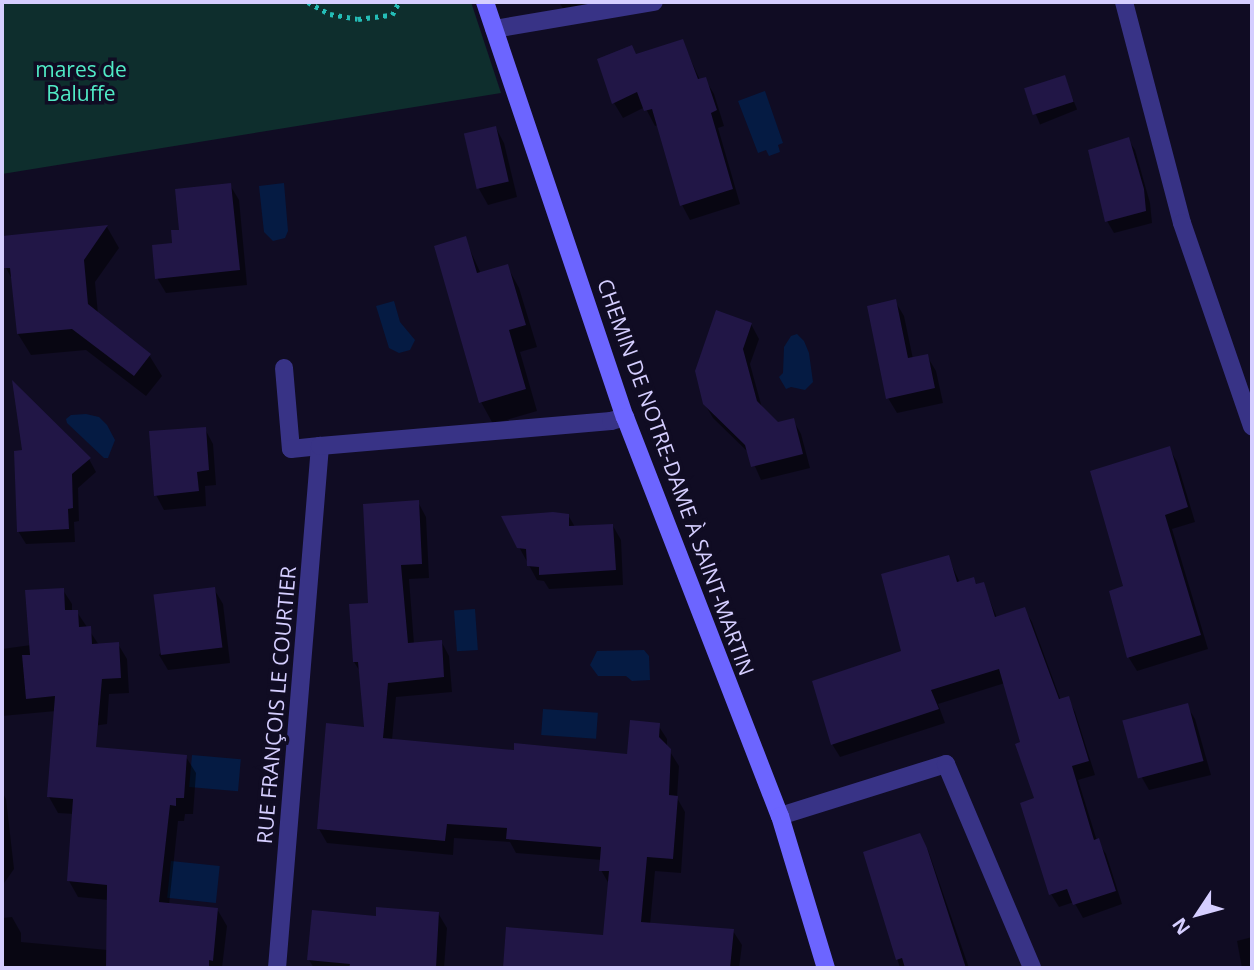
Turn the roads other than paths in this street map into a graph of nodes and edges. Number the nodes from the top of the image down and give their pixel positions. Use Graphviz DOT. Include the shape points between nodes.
graph roads {
  1 [pos="485,2"];
  2 [pos="654,2"];
  3 [pos="1124,2"];
  4 [pos="494,29"];
  5 [pos="284,368"];
  6 [pos="625,417"];
  7 [pos="1252,426"];
  8 [pos="320,446"];
  9 [pos="780,816"];
  10 [pos="277,968"];
  11 [pos="825,968"];
  12 [pos="1032,968"];
  1 -- 4 [label="street, CHEMIN DE NOTRE-DAME À SAINT-MARTIN"];
  2 -- 4 [label="street"];
  3 -- 7 [label="street" via="1182,222"];
  4 -- 6 [label="street, CHEMIN DE NOTRE-DAME À SAINT-MARTIN"];
  5 -- 8 [label="street" via="291,449"];
  6 -- 8 [label="street"];
  6 -- 9 [label="street, CHEMIN DE NOTRE-DAME À SAINT-MARTIN"];
  8 -- 10 [label="street, RUE FRANÇOIS LE COURTIER"];
  9 -- 11 [label="street, CHEMIN DE NOTRE-DAME À SAINT-MARTIN"];
  9 -- 12 [label="street" via="946,764"];
}
